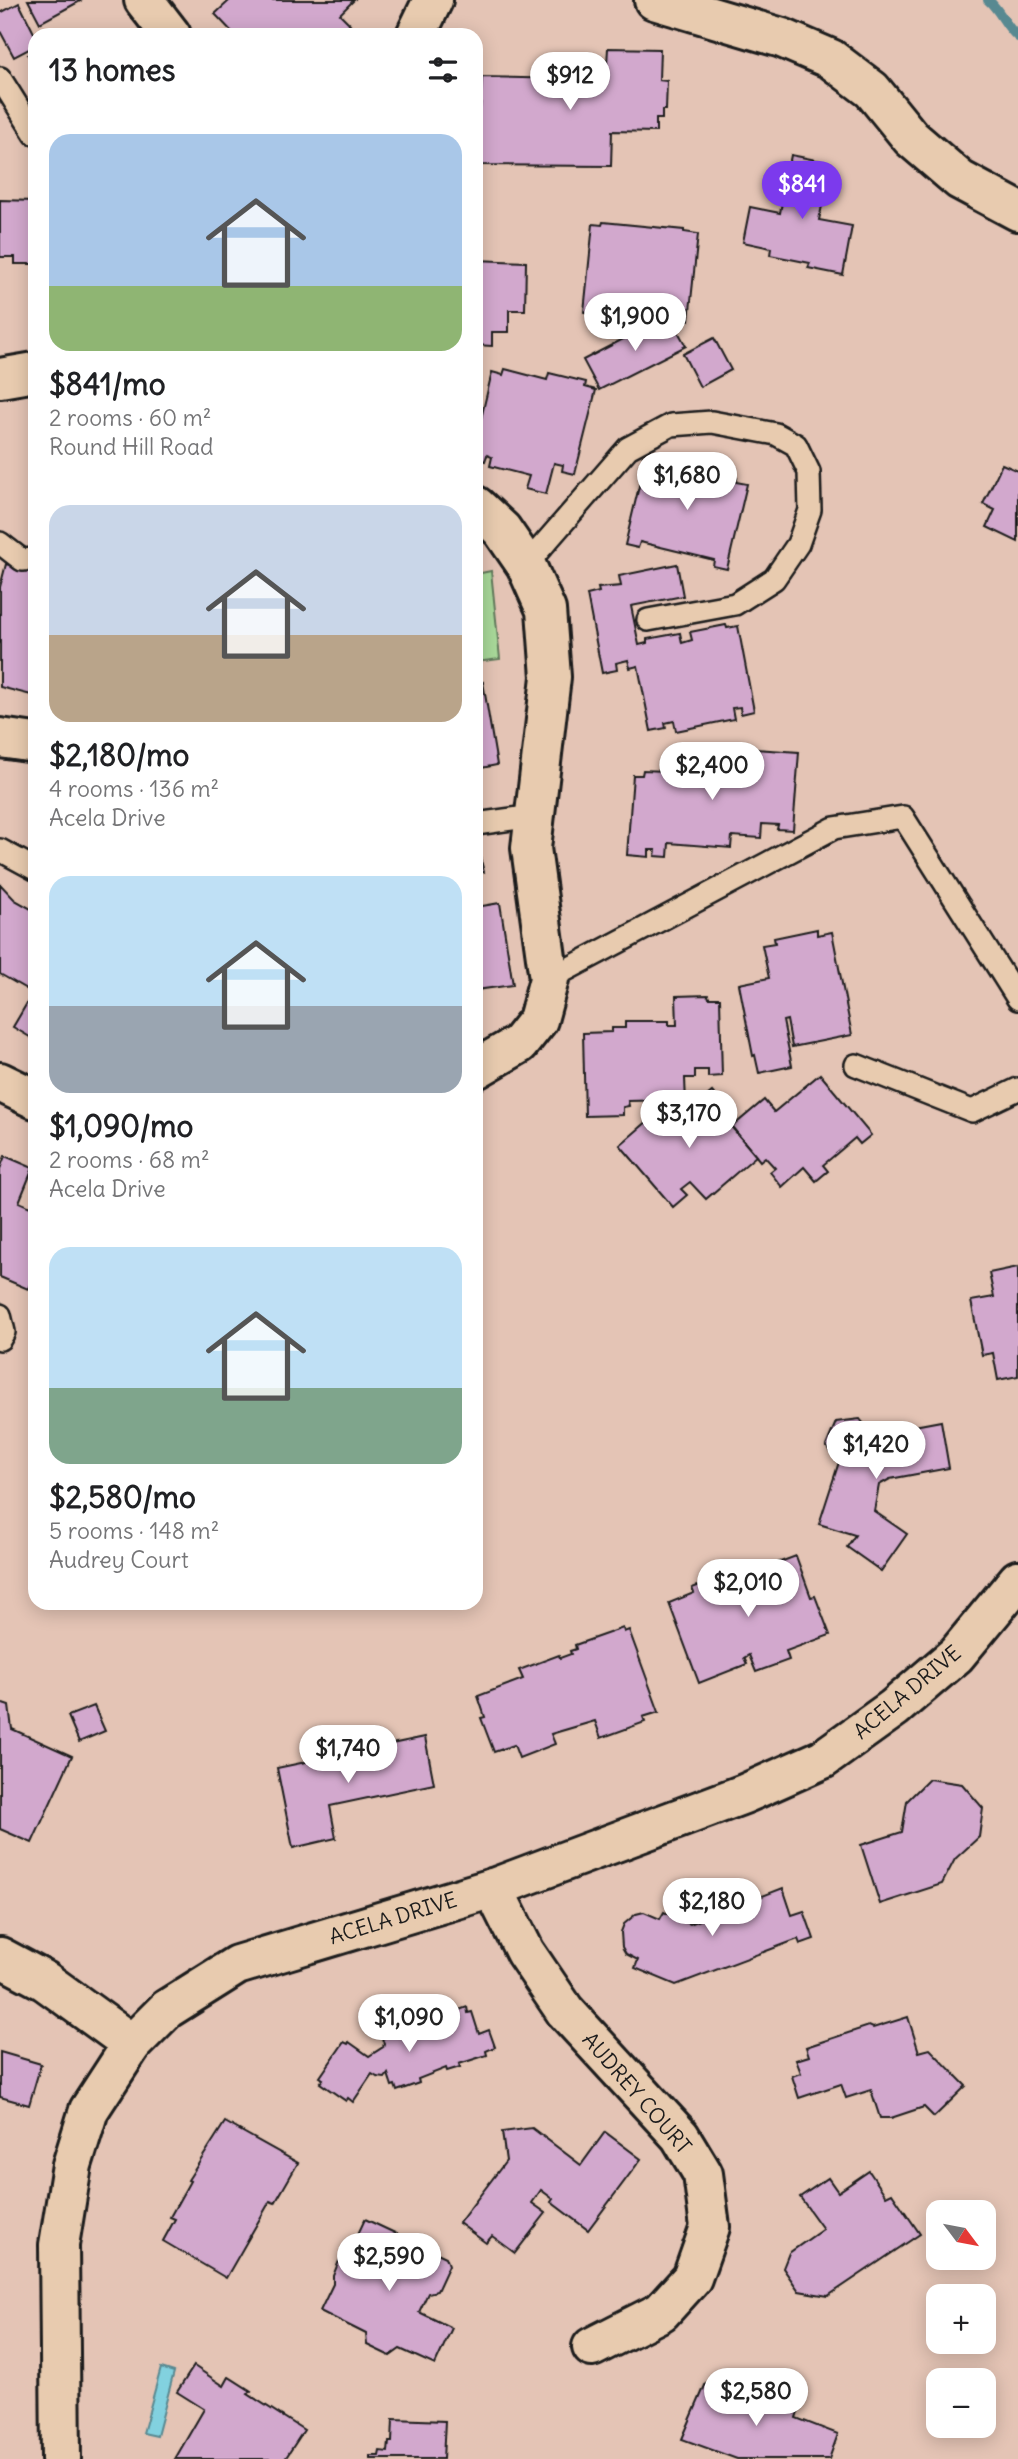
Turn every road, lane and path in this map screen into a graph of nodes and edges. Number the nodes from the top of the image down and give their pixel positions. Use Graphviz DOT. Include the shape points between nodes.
graph roads {
  1 [pos="144,0"];
  2 [pos="433,0"];
  3 [pos="654,0"];
  4 [pos="166,28"];
  5 [pos="419,28"];
  6 [pos="0,78"];
  7 [pos="28,123"];
  8 [pos="1018,211"];
  9 [pos="28,373"];
  10 [pos="0,378"];
  11 [pos="483,512"];
  12 [pos="0,543"];
  13 [pos="28,560"];
  14 [pos="526,565"];
  15 [pos="648,620"];
  16 [pos="0,738"];
  17 [pos="28,742"];
  18 [pos="534,816"];
  19 [pos="483,823"];
  20 [pos="0,850"];
  21 [pos="28,865"];
  22 [pos="550,979"];
  23 [pos="1018,999"];
  24 [pos="483,1065"];
  25 [pos="856,1065"];
  26 [pos="0,1082"];
  27 [pos="1018,1089"];
  28 [pos="28,1096"];
  29 [pos="0,1315"];
  30 [pos="0,1339"];
  31 [pos="1018,1580"];
  32 [pos="493,1888"];
  33 [pos="0,1957"];
  34 [pos="132,2044"];
  35 [pos="592,2347"];
  36 [pos="61,2459"];
  1 -- 4 [label="street"];
  2 -- 5 [label="street"];
  3 -- 8 [label="street" via="782,38 831,59 872,90 911,138 960,180"];
  6 -- 7 [label="lane"];
  9 -- 10 [label="street"];
  11 -- 14 [label="street" via="502,530"];
  12 -- 13 [label="lane"];
  14 -- 15 [label="lane" via="628,447 671,425 712,422 776,434 796,445 809,472 810,510 798,544 774,579 736,604"];
  14 -- 18 [label="street" via="546,610 551,677"];
  16 -- 17 [label="street"];
  18 -- 19 [label="lane"];
  18 -- 22 [label="street" via="531,848"];
  20 -- 21 [label="lane"];
  22 -- 23 [label="lane" via="834,828 903,817"];
  22 -- 24 [label="street" via="538,1020 526,1036"];
  25 -- 27 [label="lane" via="972,1111"];
  26 -- 28 [label="street"];
  29 -- 30 [label="lane" via="4,1332"];
  31 -- 32 [label="street, ACELA DRIVE" via="956,1655 894,1708 823,1759 744,1794"];
  32 -- 34 [label="street, ACELA DRIVE" via="237,1965 167,2009"];
  32 -- 35 [label="street, AUDREY COURT" via="525,1952 565,2011 680,2136 704,2174 710,2227 692,2278 661,2312"];
  33 -- 34 [label="street" via="45,1981"];
  34 -- 36 [label="street, ACELA DRIVE" via="89,2110 72,2165 59,2245"];
}
